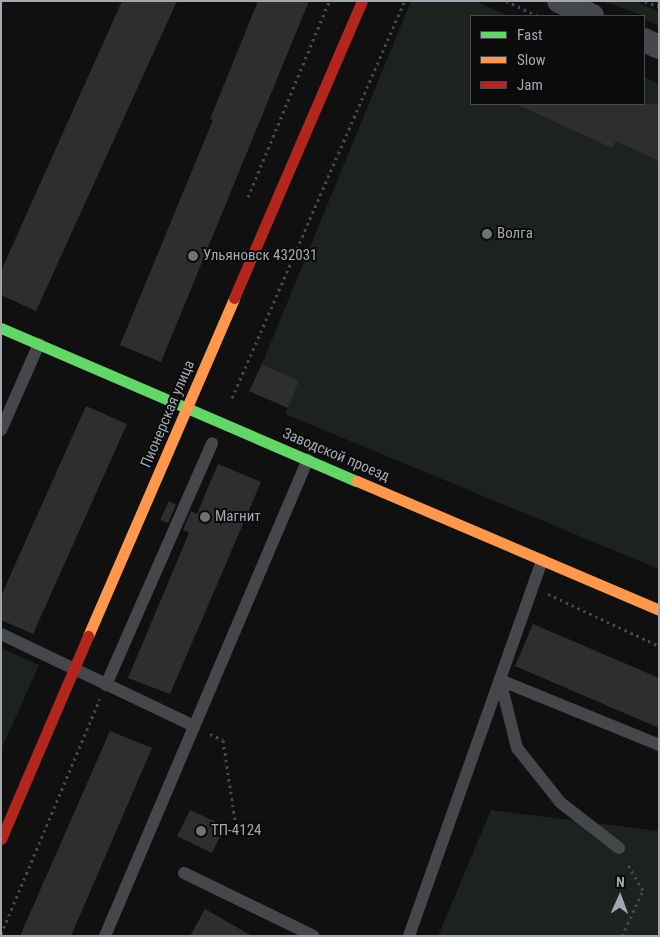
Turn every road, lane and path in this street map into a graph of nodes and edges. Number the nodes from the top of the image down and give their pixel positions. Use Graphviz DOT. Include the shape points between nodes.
graph roads {
  1 [pos="362,1"];
  2 [pos="405,1"];
  3 [pos="506,1"];
  4 [pos="559,1"];
  5 [pos="645,1"];
  6 [pos="511,2"];
  7 [pos="659,7"];
  8 [pos="536,15"];
  9 [pos="590,15"];
  10 [pos="645,40"];
  11 [pos="659,47"];
  12 [pos="1,328"];
  13 [pos="40,344"];
  14 [pos="231,398"];
  15 [pos="187,407"];
  16 [pos="1,430"];
  17 [pos="212,443"];
  18 [pos="308,459"];
  19 [pos="542,560"];
  20 [pos="659,610"];
  21 [pos="1,634"];
  22 [pos="75,668"];
  23 [pos="500,680"];
  24 [pos="106,685"];
  25 [pos="192,725"];
  26 [pos="659,745"];
  27 [pos="238,834"];
  28 [pos="1,839"];
  29 [pos="619,848"];
  30 [pos="184,873"];
  31 [pos="1,934"];
  32 [pos="105,936"];
  33 [pos="314,936"];
  34 [pos="409,936"];
  35 [pos="622,936"];
  1 -- 15 [label="street, Пионерская улица"];
  2 -- 14 [label="path"];
  3 -- 6 [label="path"];
  4 -- 9 [label="street"];
  5 -- 7 [label="path"];
  6 -- 8 [label="path"];
  10 -- 11 [label="street"];
  12 -- 13 [label="street, Заводской проезд"];
  13 -- 15 [label="street, Заводской проезд"];
  13 -- 16 [label="lane"];
  15 -- 18 [label="street, Заводской проезд"];
  15 -- 22 [label="street, Пионерская улица"];
  17 -- 24 [label="lane"];
  18 -- 19 [label="street, Заводской проезд"];
  18 -- 25 [label="lane"];
  19 -- 20 [label="street, Заводской проезд"];
  19 -- 23 [label="lane"];
  21 -- 22 [label="lane"];
  22 -- 24 [label="lane"];
  22 -- 28 [label="street, Пионерская улица"];
  23 -- 26 [label="lane"];
  23 -- 29 [label="lane" via="517,748 560,802"];
  23 -- 34 [label="lane"];
  24 -- 25 [label="lane"];
  24 -- 31 [label="path"];
  25 -- 27 [label="path" via="223,740"];
  25 -- 32 [label="lane"];
  29 -- 35 [label="path" via="643,890"];
  30 -- 33 [label="lane"];
}
